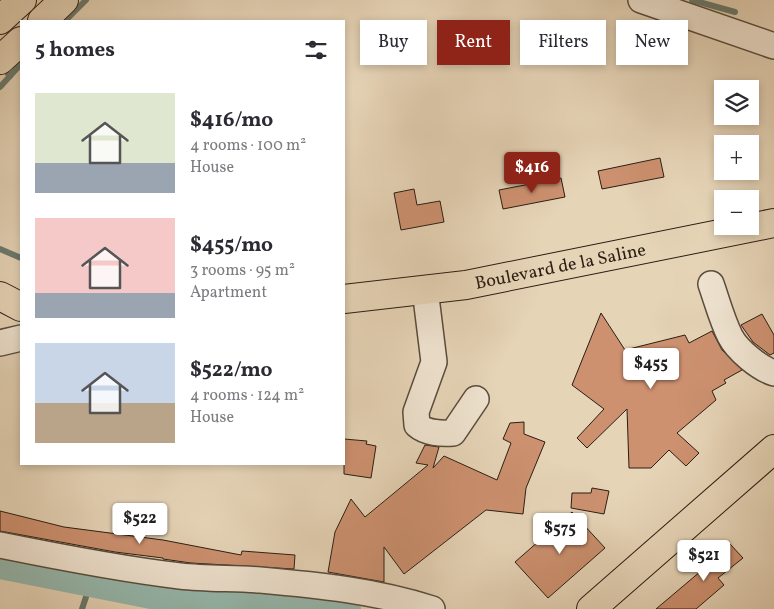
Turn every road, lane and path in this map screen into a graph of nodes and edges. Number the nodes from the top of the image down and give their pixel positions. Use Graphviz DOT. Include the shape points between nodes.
graph roads {
  1 [pos="22,0"];
  2 [pos="64,0"];
  3 [pos="641,0"];
  4 [pos="0,20"];
  5 [pos="43,20"];
  6 [pos="20,42"];
  7 [pos="774,46"];
  8 [pos="0,60"];
  9 [pos="774,224"];
  10 [pos="711,284"];
  11 [pos="425,289"];
  12 [pos="0,296"];
  13 [pos="345,299"];
  14 [pos="20,306"];
  15 [pos="20,338"];
  16 [pos="0,343"];
  17 [pos="774,373"];
  18 [pos="476,399"];
  19 [pos="774,449"];
  20 [pos="0,545"];
  21 [pos="432,609"];
  22 [pos="591,609"];
  1 -- 4 [label="main road"];
  2 -- 5 [label="main road"];
  3 -- 7 [label="street"];
  6 -- 8 [label="main road"];
  9 -- 11 [label="main road, Boulevard de la Saline" via="466,285"];
  10 -- 17 [label="street" via="730,338 748,357"];
  11 -- 13 [label="main road, Boulevard de la Saline"];
  11 -- 18 [label="street" via="434,362 416,412 417,425 422,430 444,434 453,432"];
  12 -- 14 [label="main road"];
  15 -- 16 [label="street"];
  19 -- 22 [label="main road"];
  20 -- 21 [label="street" via="180,576 351,590"];
}
